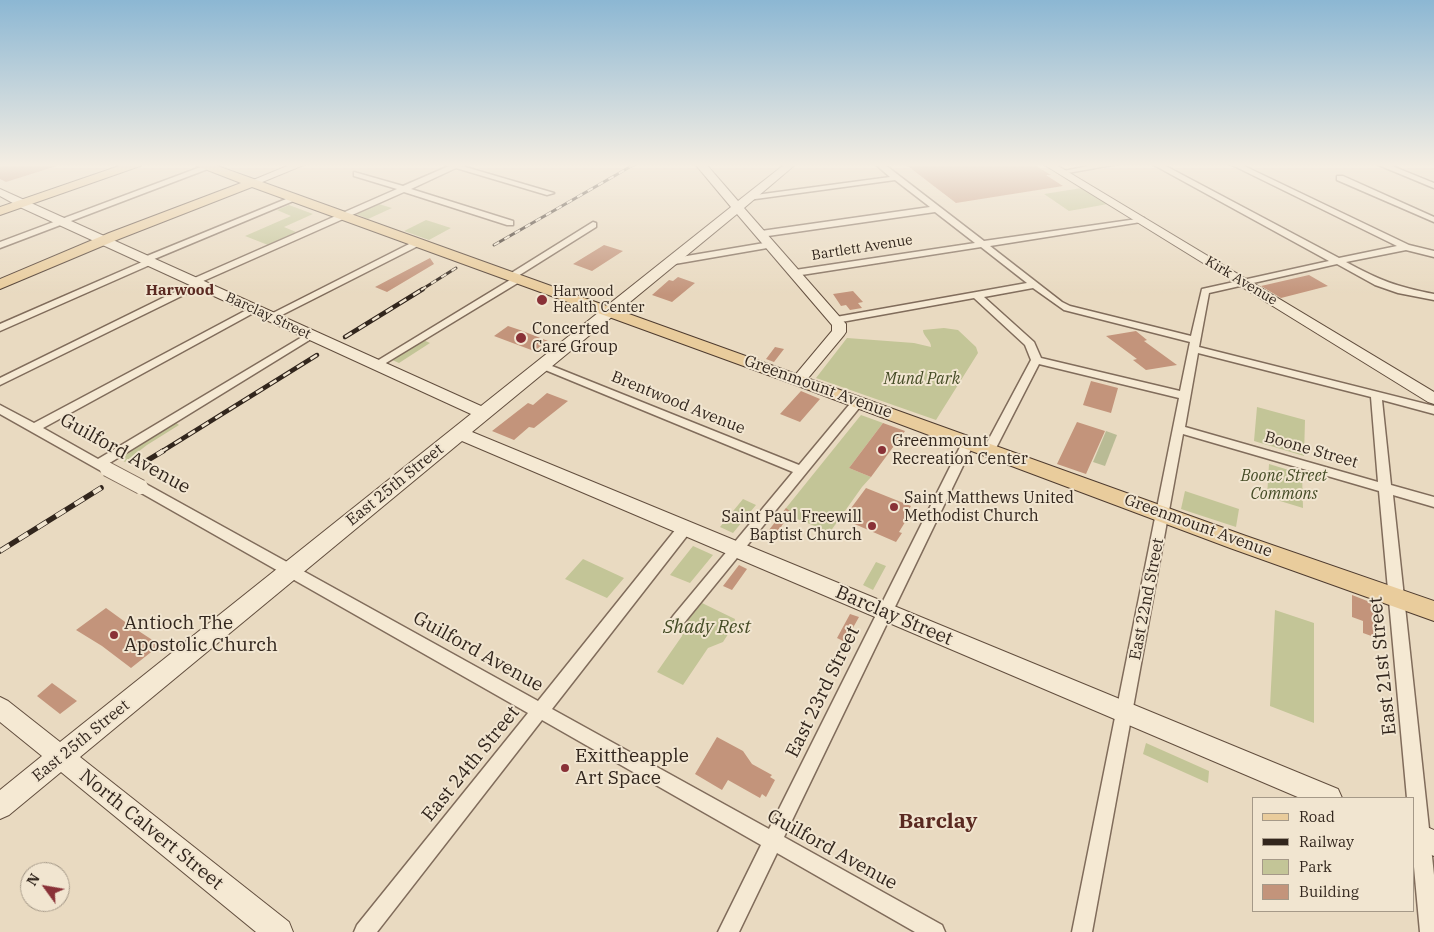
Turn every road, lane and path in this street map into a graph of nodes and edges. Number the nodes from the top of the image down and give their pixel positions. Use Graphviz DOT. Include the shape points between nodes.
graph roads {
  1 [pos="29,207"];
  2 [pos="97,207"];
  3 [pos="188,207"];
  4 [pos="274,207"];
  5 [pos="318,207"];
  6 [pos="362,207"];
  7 [pos="462,207"];
  8 [pos="737,207"];
  9 [pos="1120,207"];
  10 [pos="1237,207"];
  11 [pos="1324,207"];
  12 [pos="1406,207"];
  13 [pos="936,208"];
  14 [pos="342,216"];
  15 [pos="1140,220"];
  16 [pos="1434,220"];
  17 [pos="60,222"];
  18 [pos="510,223"];
  19 [pos="592,225"];
  20 [pos="761,234"];
  21 [pos="103,241"];
  22 [pos="417,243"];
  23 [pos="981,244"];
  24 [pos="0,245"];
  25 [pos="770,245"];
  26 [pos="1406,247"];
  27 [pos="1434,254"];
  28 [pos="147,261"];
  29 [pos="669,262"];
  30 [pos="1339,262"];
  31 [pos="794,273"];
  32 [pos="515,278"];
  33 [pos="1242,281"];
  34 [pos="196,283"];
  35 [pos="0,284"];
  36 [pos="1034,285"];
  37 [pos="976,295"];
  38 [pos="1434,297"];
  39 [pos="254,309"];
  40 [pos="608,312"];
  41 [pos="270,317"];
  42 [pos="836,320"];
  43 [pos="0,328"];
  44 [pos="311,336"];
  45 [pos="1195,344"];
  46 [pos="1036,360"];
  47 [pos="376,364"];
  48 [pos="542,366"];
  49 [pos="799,380"];
  50 [pos="0,382"];
  51 [pos="1376,395"];
  52 [pos="1185,396"];
  53 [pos="1434,399"];
  54 [pos="858,402"];
  55 [pos="0,409"];
  56 [pos="1434,410"];
  57 [pos="483,413"];
  58 [pos="34,428"];
  59 [pos="1179,429"];
  60 [pos="459,433"];
  61 [pos="968,443"];
  62 [pos="989,450"];
  63 [pos="103,467"];
  64 [pos="801,471"];
  65 [pos="1386,488"];
  66 [pos="1434,502"];
  67 [pos="1163,514"];
  68 [pos="684,528"];
  69 [pos="737,549"];
  70 [pos="290,570"];
  71 [pos="1396,598"];
  72 [pos="1434,611"];
  73 [pos="885,612"];
  74 [pos="680,620"];
  75 [pos="0,708"];
  76 [pos="540,711"];
  77 [pos="1125,713"];
  78 [pos="60,758"];
  79 [pos="1327,797"];
  80 [pos="0,806"];
  81 [pos="1422,838"];
  82 [pos="772,841"];
  83 [pos="279,932"];
  84 [pos="364,932"];
  85 [pos="728,932"];
  86 [pos="935,932"];
  87 [pos="1082,932"];
  88 [pos="1430,932"];
  1 -- 17 [label="street, Barclay Street"];
  2 -- 17 [label="street"];
  3 -- 21 [label="main road"];
  4 -- 28 [label="street"];
  5 -- 14 [label="main road, Greenmount Avenue"];
  6 -- 14 [label="street"];
  7 -- 18 [label="street"];
  8 -- 20 [label="street"];
  8 -- 29 [label="street, East 25th Street"];
  9 -- 15 [label="street, Kirk Avenue"];
  10 -- 30 [label="street"];
  11 -- 26 [label="street"];
  12 -- 16 [label="street"];
  13 -- 20 [label="street"];
  13 -- 23 [label="street"];
  14 -- 22 [label="main road, Greenmount Avenue"];
  14 -- 34 [label="street"];
  15 -- 23 [label="street, Bartlett Avenue"];
  15 -- 33 [label="street, Kirk Avenue"];
  17 -- 21 [label="street, Barclay Street"];
  17 -- 24 [label="street"];
  19 -- 32 [label="street"];
  20 -- 25 [label="street"];
  21 -- 28 [label="street, Barclay Street"];
  21 -- 35 [label="main road"];
  22 -- 32 [label="main road, Greenmount Avenue"];
  22 -- 41 [label="street"];
  23 -- 31 [label="street, Bartlett Avenue"];
  23 -- 36 [label="street"];
  25 -- 29 [label="street"];
  25 -- 31 [label="street"];
  26 -- 27 [label="street"];
  26 -- 30 [label="street, East 22nd Street"];
  28 -- 34 [label="street, Barclay Street"];
  28 -- 43 [label="street"];
  29 -- 40 [label="street, East 25th Street"];
  30 -- 33 [label="street, East 22nd Street"];
  30 -- 38 [label="street" via="1384,285"];
  31 -- 42 [label="street"];
  32 -- 40 [label="main road, Greenmount Avenue"];
  32 -- 47 [label="street"];
  33 -- 45 [label="street, East 22nd Street" via="1205,291"];
  33 -- 53 [label="street, Kirk Avenue"];
  34 -- 39 [label="street, Barclay Street"];
  34 -- 50 [label="street"];
  36 -- 37 [label="street"];
  36 -- 45 [label="street" via="1067,308"];
  37 -- 42 [label="street"];
  37 -- 46 [label="street" via="1030,344"];
  39 -- 41 [label="street, Barclay Street"];
  39 -- 58 [label="street"];
  40 -- 48 [label="street, East 25th Street"];
  40 -- 49 [label="main road, Greenmount Avenue"];
  41 -- 44 [label="street, Barclay Street"];
  42 -- 49 [label="street" via="839,332"];
  44 -- 47 [label="street, Barclay Street"];
  44 -- 63 [label="street"];
  45 -- 51 [label="street"];
  45 -- 52 [label="street, East 22nd Street"];
  46 -- 52 [label="street"];
  46 -- 62 [label="street"];
  47 -- 57 [label="street, Barclay Street"];
  48 -- 57 [label="street, East 25th Street"];
  48 -- 64 [label="street, Brentwood Avenue"];
  49 -- 54 [label="main road, Greenmount Avenue"];
  51 -- 56 [label="street"];
  51 -- 65 [label="street, East 21st Street"];
  52 -- 59 [label="street, East 22nd Street"];
  54 -- 61 [label="main road, Greenmount Avenue"];
  54 -- 64 [label="street"];
  55 -- 58 [label="street, Guilford Avenue"];
  57 -- 60 [label="street, East 25th Street"];
  58 -- 63 [label="street, Guilford Avenue"];
  59 -- 65 [label="street, Boone Street"];
  59 -- 67 [label="street, East 22nd Street"];
  60 -- 68 [label="street, Barclay Street"];
  60 -- 70 [label="street, East 25th Street"];
  61 -- 62 [label="main road, Greenmount Avenue"];
  61 -- 73 [label="street, East 23rd Street"];
  62 -- 67 [label="main road, Greenmount Avenue"];
  63 -- 70 [label="street, Guilford Avenue, bridge"];
  64 -- 69 [label="street"];
  65 -- 66 [label="street, Boone Street"];
  65 -- 71 [label="street, East 21st Street"];
  67 -- 71 [label="main road, Greenmount Avenue"];
  67 -- 77 [label="street, East 22nd Street"];
  68 -- 69 [label="street, Barclay Street"];
  68 -- 76 [label="street, East 24th Street"];
  69 -- 73 [label="street, Barclay Street"];
  69 -- 74 [label="street"];
  70 -- 76 [label="street, Guilford Avenue"];
  70 -- 78 [label="street, East 25th Street"];
  71 -- 72 [label="main road, Greenmount Avenue"];
  71 -- 81 [label="street, East 21st Street"];
  73 -- 77 [label="street, Barclay Street"];
  73 -- 82 [label="street, East 23rd Street"];
  75 -- 78 [label="street, North Calvert Street"];
  76 -- 82 [label="street, Guilford Avenue"];
  76 -- 84 [label="street, East 24th Street"];
  77 -- 79 [label="street, Barclay Street"];
  77 -- 87 [label="street, East 22nd Street"];
  78 -- 80 [label="street, East 25th Street"];
  78 -- 83 [label="street, North Calvert Street"];
  81 -- 88 [label="street, East 21st Street"];
  82 -- 85 [label="street, East 23rd Street"];
  82 -- 86 [label="street, Guilford Avenue"];
}
